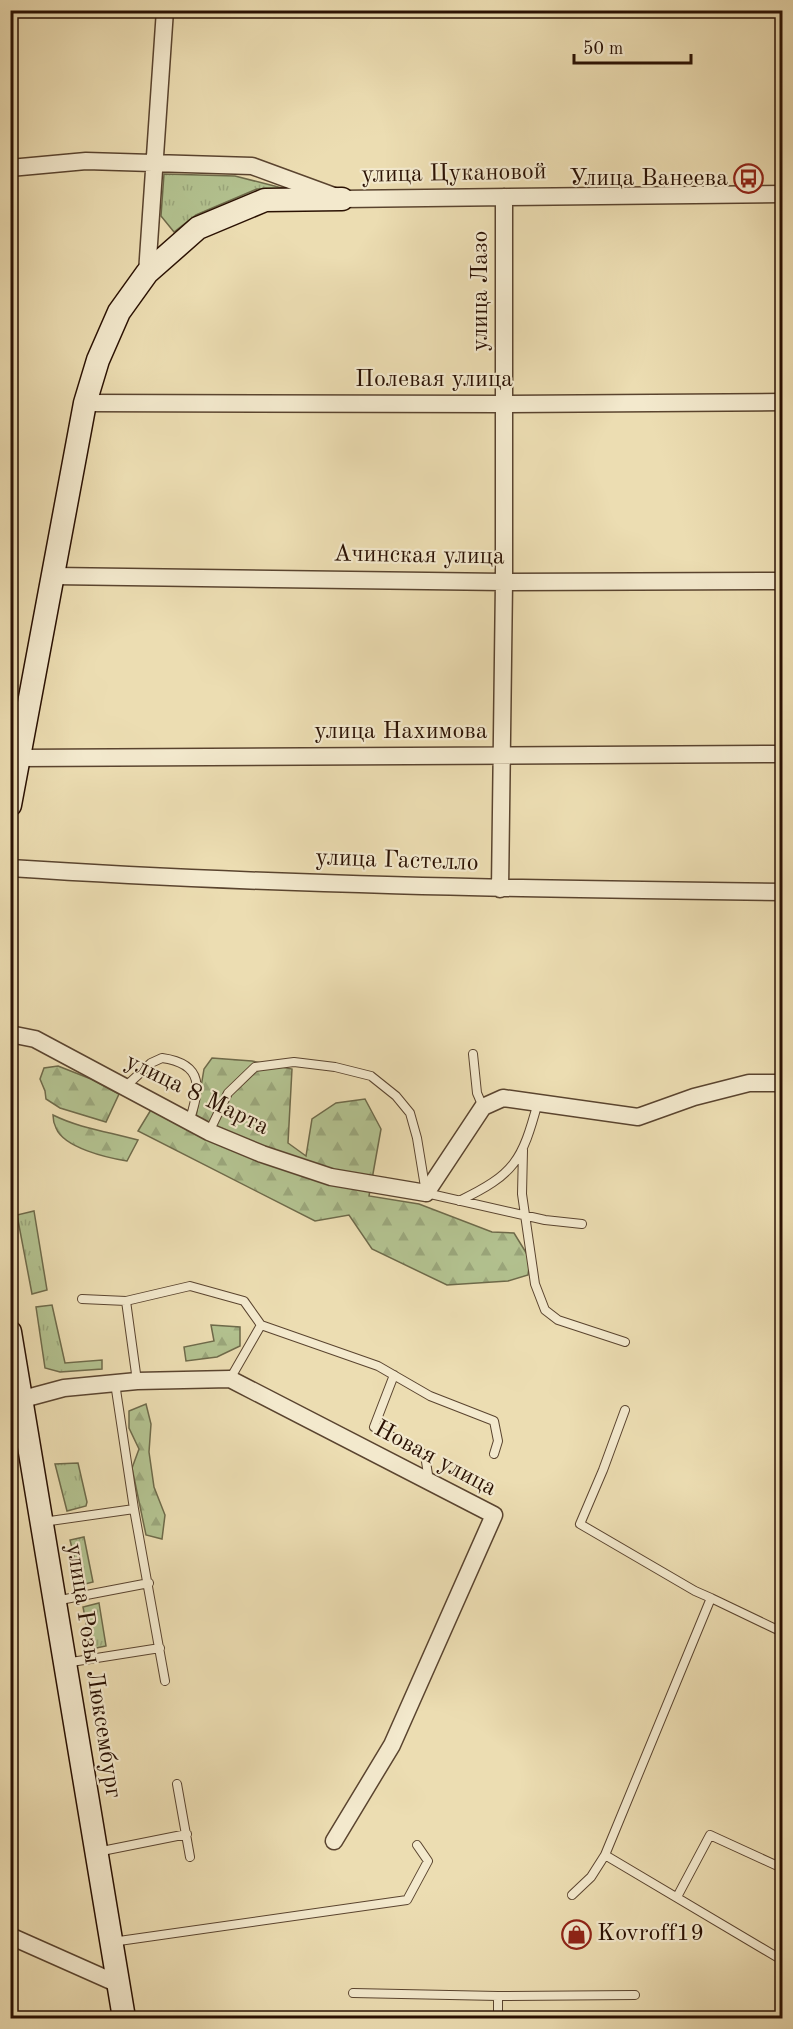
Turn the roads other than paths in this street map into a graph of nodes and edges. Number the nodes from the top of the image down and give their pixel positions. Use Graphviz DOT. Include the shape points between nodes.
graph roads {
  1 [pos="165,10"];
  2 [pos="154,162"];
  3 [pos="10,168"];
  4 [pos="783,194"];
  5 [pos="504,197"];
  6 [pos="342,199"];
  7 [pos="147,273"];
  8 [pos="783,402"];
  9 [pos="85,403"];
  10 [pos="505,404"];
  11 [pos="54,576"];
  12 [pos="783,581"];
  13 [pos="504,582"];
  14 [pos="783,754"];
  15 [pos="503,756"];
  16 [pos="15,772"];
  17 [pos="10,805"];
  18 [pos="10,868"];
  19 [pos="500,889"];
  20 [pos="783,892"];
  21 [pos="10,1034"];
  22 [pos="473,1054"];
  23 [pos="783,1083"];
  24 [pos="125,1088"];
  25 [pos="538,1101"];
  26 [pos="483,1107"];
  27 [pos="189,1122"];
  28 [pos="209,1132"];
  29 [pos="524,1150"];
  30 [pos="426,1193"];
  31 [pos="458,1201"];
  32 [pos="525,1216"];
  33 [pos="582,1224"];
  34 [pos="82,1299"];
  35 [pos="126,1301"];
  36 [pos="261,1325"];
  37 [pos="10,1332"];
  38 [pos="625,1342"];
  39 [pos="394,1375"];
  40 [pos="230,1379"];
  41 [pos="137,1381"];
  42 [pos="115,1383"];
  43 [pos="16,1401"];
  44 [pos="625,1410"];
  45 [pos="494,1454"];
  46 [pos="429,1482"];
  47 [pos="134,1509"];
  48 [pos="41,1522"];
  49 [pos="149,1583"];
  50 [pos="711,1598"];
  51 [pos="54,1601"];
  52 [pos="783,1632"];
  53 [pos="160,1648"];
  54 [pos="65,1663"];
  55 [pos="165,1681"];
  56 [pos="177,1784"];
  57 [pos="187,1834"];
  58 [pos="334,1841"];
  59 [pos="417,1845"];
  60 [pos="96,1852"];
  61 [pos="605,1855"];
  62 [pos="190,1857"];
  63 [pos="783,1868"];
  64 [pos="572,1895"];
  65 [pos="677,1897"];
  66 [pos="10,1936"];
  67 [pos="111,1942"];
  68 [pos="783,1960"];
  69 [pos="118,1984"];
  70 [pos="353,1993"];
  71 [pos="635,1995"];
  72 [pos="498,1996"];
  73 [pos="124,2019"];
  74 [pos="498,2019"];
  1 -- 2 [label="street"];
  2 -- 3 [label="street" via="86,161"];
  2 -- 6 [label="street" via="252,166"];
  2 -- 7 [label="street"];
  4 -- 5 [label="street, улица Цукановой"];
  5 -- 6 [label="street, улица Цукановой"];
  5 -- 10 [label="street, улица Лазо"];
  6 -- 7 [label="street" via="265,200 198,228"];
  7 -- 9 [label="street" via="119,312"];
  8 -- 10 [label="street, Полевая улица"];
  9 -- 10 [label="street, Полевая улица"];
  9 -- 11 [label="street"];
  10 -- 13 [label="street, улица Лазо"];
  11 -- 13 [label="street, Ачинская улица"];
  11 -- 16 [label="street"];
  12 -- 13 [label="street, Ачинская улица"];
  13 -- 15 [label="street, улица Лазо"];
  14 -- 15 [label="street, улица Нахимова"];
  15 -- 16 [label="street, улица Нахимова"];
  15 -- 19 [label="street, улица Лазо"];
  16 -- 17 [label="street"];
  18 -- 19 [label="street, улица Гастелло"];
  19 -- 20 [label="street, улица Гастелло"];
  21 -- 24 [label="street, улица 8 Марта" via="35,1040"];
  22 -- 26 [label="lane" via="477,1093"];
  23 -- 25 [label="street" via="749,1083 638,1117"];
  24 -- 27 [label="street, улица 8 Марта"];
  24 -- 27 [label="lane" via="162,1058 185,1065 194,1072 198,1086"];
  25 -- 26 [label="street" via="503,1098"];
  25 -- 29 [label="lane"];
  26 -- 30 [label="street"];
  27 -- 28 [label="street, улица 8 Марта"];
  28 -- 30 [label="street, улица 8 Марта" via="331,1177"];
  28 -- 30 [label="lane" via="228,1093 255,1067 294,1062 335,1066 371,1076 410,1113"];
  29 -- 31 [label="lane" via="509,1171 487,1188"];
  29 -- 32 [label="lane"];
  30 -- 31 [label="lane"];
  31 -- 32 [label="lane"];
  32 -- 33 [label="lane"];
  32 -- 38 [label="lane" via="535,1284 545,1310 558,1320"];
  34 -- 35 [label="lane"];
  35 -- 36 [label="lane" via="190,1286 244,1301"];
  35 -- 41 [label="lane"];
  36 -- 39 [label="lane"];
  36 -- 40 [label="lane"];
  37 -- 43 [label="street, улица Розы Люксембург"];
  39 -- 45 [label="lane" via="430,1396 494,1421 498,1441"];
  39 -- 46 [label="lane" via="374,1427 425,1455"];
  40 -- 41 [label="street, Новая улица"];
  40 -- 46 [label="street, Новая улица"];
  41 -- 42 [label="street, Новая улица"];
  42 -- 43 [label="street, Новая улица" via="64,1388"];
  42 -- 47 [label="lane"];
  43 -- 48 [label="street, улица Розы Люксембург"];
  44 -- 50 [label="lane" via="580,1524"];
  46 -- 58 [label="street, Новая улица" via="494,1515 392,1745"];
  47 -- 48 [label="lane"];
  47 -- 49 [label="lane"];
  48 -- 51 [label="street, улица Розы Люксембург"];
  49 -- 51 [label="lane"];
  49 -- 53 [label="lane"];
  50 -- 52 [label="lane"];
  50 -- 61 [label="lane"];
  51 -- 54 [label="street, улица Розы Люксембург"];
  53 -- 54 [label="lane"];
  53 -- 55 [label="lane"];
  54 -- 60 [label="street, улица Розы Люксембург"];
  56 -- 57 [label="lane"];
  57 -- 60 [label="lane"];
  57 -- 62 [label="lane"];
  59 -- 67 [label="lane" via="428,1861 407,1900"];
  60 -- 67 [label="street, улица Розы Люксембург"];
  61 -- 64 [label="lane" via="591,1877"];
  61 -- 65 [label="lane"];
  63 -- 65 [label="lane" via="711,1835"];
  65 -- 68 [label="lane"];
  66 -- 69 [label="street"];
  67 -- 69 [label="street, улица Розы Люксембург"];
  69 -- 73 [label="street, улица Розы Люксембург"];
  70 -- 72 [label="lane"];
  71 -- 72 [label="lane"];
  72 -- 74 [label="lane"];
}
